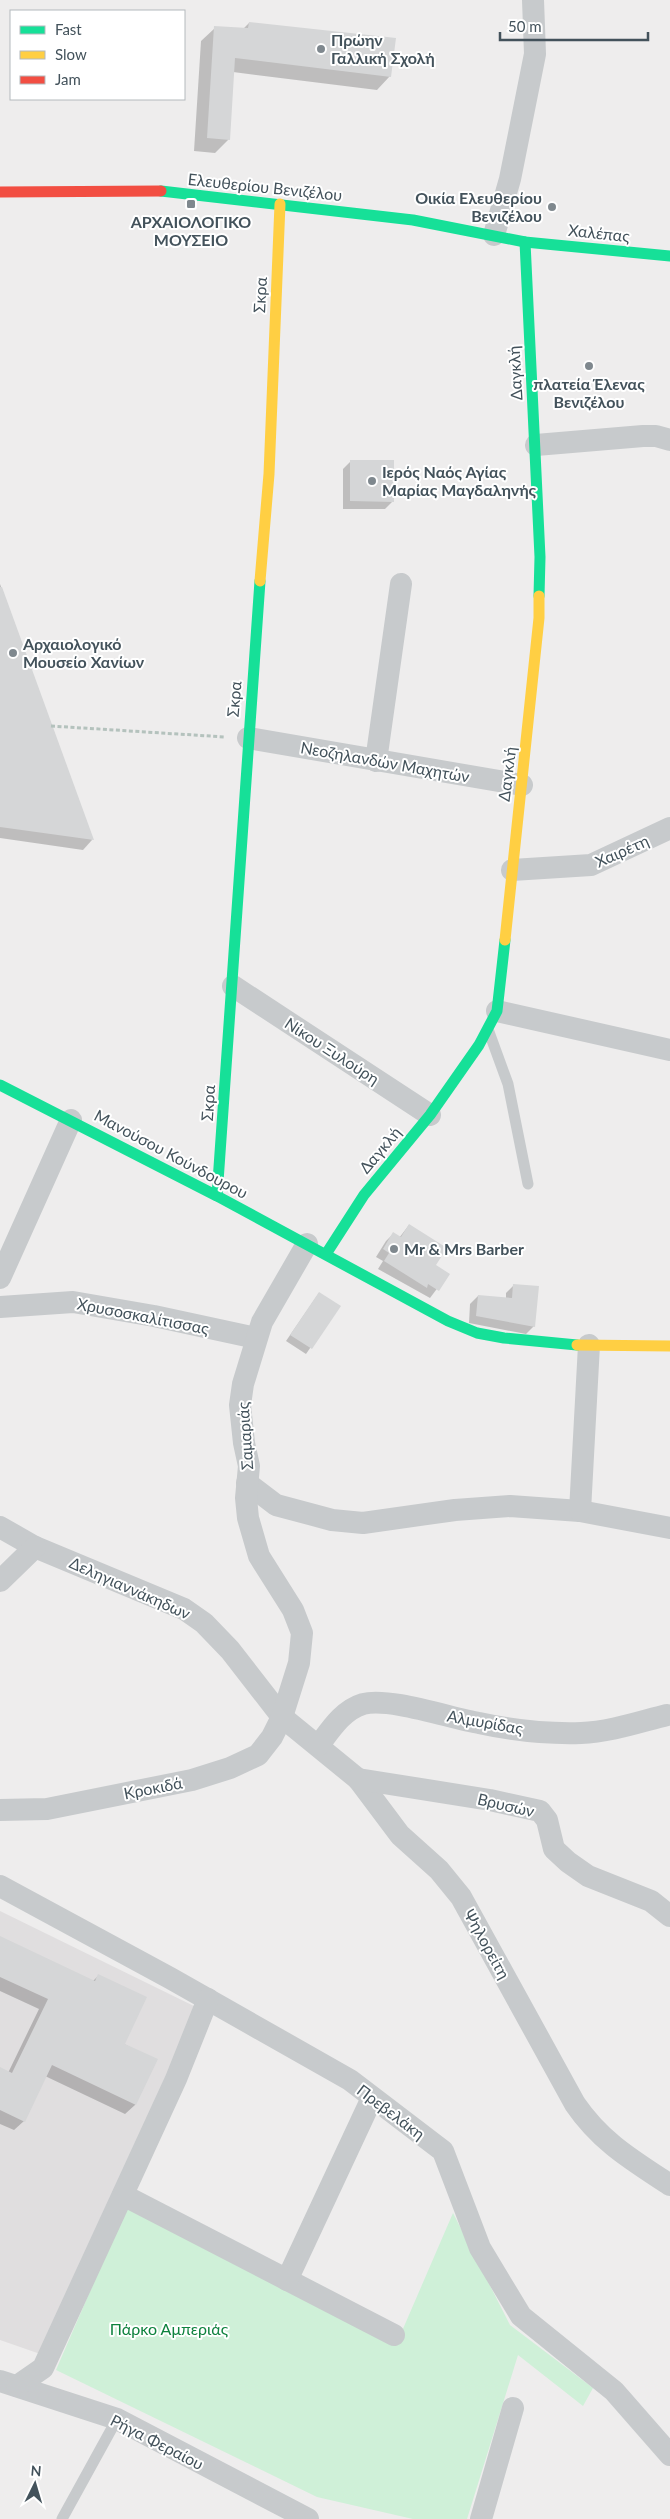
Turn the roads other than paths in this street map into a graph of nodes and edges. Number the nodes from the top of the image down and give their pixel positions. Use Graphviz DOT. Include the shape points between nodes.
graph roads {
  1 [pos="533,0"];
  2 [pos="0,192"];
  3 [pos="280,204"];
  4 [pos="494,235"];
  5 [pos="525,242"];
  6 [pos="670,256"];
  7 [pos="670,440"];
  8 [pos="536,445"];
  9 [pos="401,584"];
  10 [pos="248,738"];
  11 [pos="376,761"];
  12 [pos="522,786"];
  13 [pos="670,828"];
  14 [pos="512,870"];
  15 [pos="233,986"];
  16 [pos="493,1019"];
  17 [pos="670,1050"];
  18 [pos="0,1085"];
  19 [pos="430,1115"];
  20 [pos="71,1120"];
  21 [pos="528,1184"];
  22 [pos="217,1196"];
  23 [pos="317,1249"];
  24 [pos="0,1278"];
  25 [pos="0,1307"];
  26 [pos="256,1338"];
  27 [pos="589,1345"];
  28 [pos="670,1346"];
  29 [pos="247,1483"];
  30 [pos="580,1511"];
  31 [pos="0,1527"];
  32 [pos="670,1528"];
  33 [pos="35,1547"];
  34 [pos="0,1581"];
  35 [pos="667,1715"];
  36 [pos="282,1717"];
  37 [pos="319,1745"];
  38 [pos="358,1779"];
  39 [pos="0,1810"];
  40 [pos="0,1886"];
  41 [pos="670,1916"];
  42 [pos="208,1999"];
  43 [pos="372,2098"];
  44 [pos="670,2185"];
  45 [pos="122,2195"];
  46 [pos="287,2280"];
  47 [pos="394,2334"];
  48 [pos="8,2384"];
  49 [pos="513,2408"];
  50 [pos="117,2419"];
  51 [pos="670,2455"];
  52 [pos="62,2519"];
  53 [pos="308,2519"];
  54 [pos="481,2519"];
  1 -- 4 [label="street" via="535,54 510,179"];
  2 -- 3 [label="street, Ελευθερίου Βενιζέλου" via="150,190"];
  3 -- 4 [label="street, Ελευθερίου Βενιζέλου" via="413,220"];
  3 -- 10 [label="street, Σκρα" via="268,474"];
  4 -- 5 [label="street, Ελευθερίου Βενιζέλου"];
  5 -- 6 [label="street, Χαλέπας"];
  5 -- 8 [label="street, Δαγκλή"];
  7 -- 8 [label="street" via="643,436"];
  8 -- 12 [label="street, Δαγκλή" via="540,618"];
  9 -- 11 [label="street"];
  10 -- 11 [label="street, Νεοζηλανδών Μαχητών"];
  10 -- 15 [label="street, Σκρα"];
  11 -- 12 [label="street, Νεοζηλανδών Μαχητών"];
  12 -- 14 [label="street, Δαγκλή"];
  13 -- 14 [label="street, Χαιρέτη" via="591,865"];
  14 -- 16 [label="street, Δαγκλή"];
  15 -- 19 [label="street, Νίκου Ξυλούρη"];
  15 -- 22 [label="street, Σκρα"];
  16 -- 17 [label="street"];
  16 -- 19 [label="street, Δαγκλή"];
  16 -- 21 [label="lane" via="496,1055 508,1084"];
  18 -- 20 [label="street, Μανούσου Κούνδουρου"];
  19 -- 23 [label="street, Δαγκλή"];
  20 -- 22 [label="street, Μανούσου Κούνδουρου"];
  20 -- 24 [label="street"];
  22 -- 23 [label="street, Μανούσου Κούνδουρου"];
  23 -- 26 [label="street, Σαμαριάς" via="276,1298"];
  23 -- 27 [label="street, Μανούσου Κούνδουρου" via="448,1321 479,1333 508,1339"];
  25 -- 26 [label="street, Χρυσοσκαλίτισσας" via="73,1302"];
  26 -- 29 [label="street, Σαμαριάς" via="240,1406 249,1466"];
  27 -- 28 [label="street, Μανούσου Κούνδουρου"];
  27 -- 30 [label="street"];
  29 -- 30 [label="street" via="276,1505 332,1520 363,1523 510,1506"];
  29 -- 36 [label="street, Σαμαριάς" via="248,1518 259,1556 294,1610 302,1632 299,1662"];
  30 -- 32 [label="street"];
  31 -- 33 [label="street, Δεληγιαννάκηδων"];
  33 -- 34 [label="street"];
  33 -- 36 [label="street, Δεληγιαννάκηδων" via="184,1609 204,1623 230,1650"];
  35 -- 37 [label="street, Αλμυρίδας" via="581,1733 489,1725 407,1707 363,1704 336,1722"];
  36 -- 37 [label="street, Ψηλορείτη"];
  36 -- 39 [label="street, Κροκιδά" via="258,1756 230,1768 192,1780 47,1809"];
  37 -- 38 [label="street, Ψηλορείτη"];
  38 -- 41 [label="street, Βρυσών" via="540,1811 547,1820 554,1849 568,1862 588,1876 650,1902"];
  38 -- 44 [label="street, Ψηλορείτη" via="400,1835 439,1870 461,1897 589,2124 612,2147"];
  40 -- 42 [label="street, Πρεβελάκη"];
  42 -- 43 [label="street, Πρεβελάκη" via="350,2080"];
  42 -- 45 [label="street" via="176,2079"];
  43 -- 46 [label="street"];
  43 -- 51 [label="street, Πρεβελάκη" via="443,2151 480,2248 521,2316 614,2391"];
  45 -- 46 [label="street"];
  45 -- 48 [label="street" via="43,2368"];
  46 -- 47 [label="street"];
  48 -- 50 [label="street, Ρήγα Φεραίου"];
  49 -- 54 [label="street"];
  50 -- 52 [label="lane"];
  50 -- 53 [label="street, Ρήγα Φεραίου"];
}
